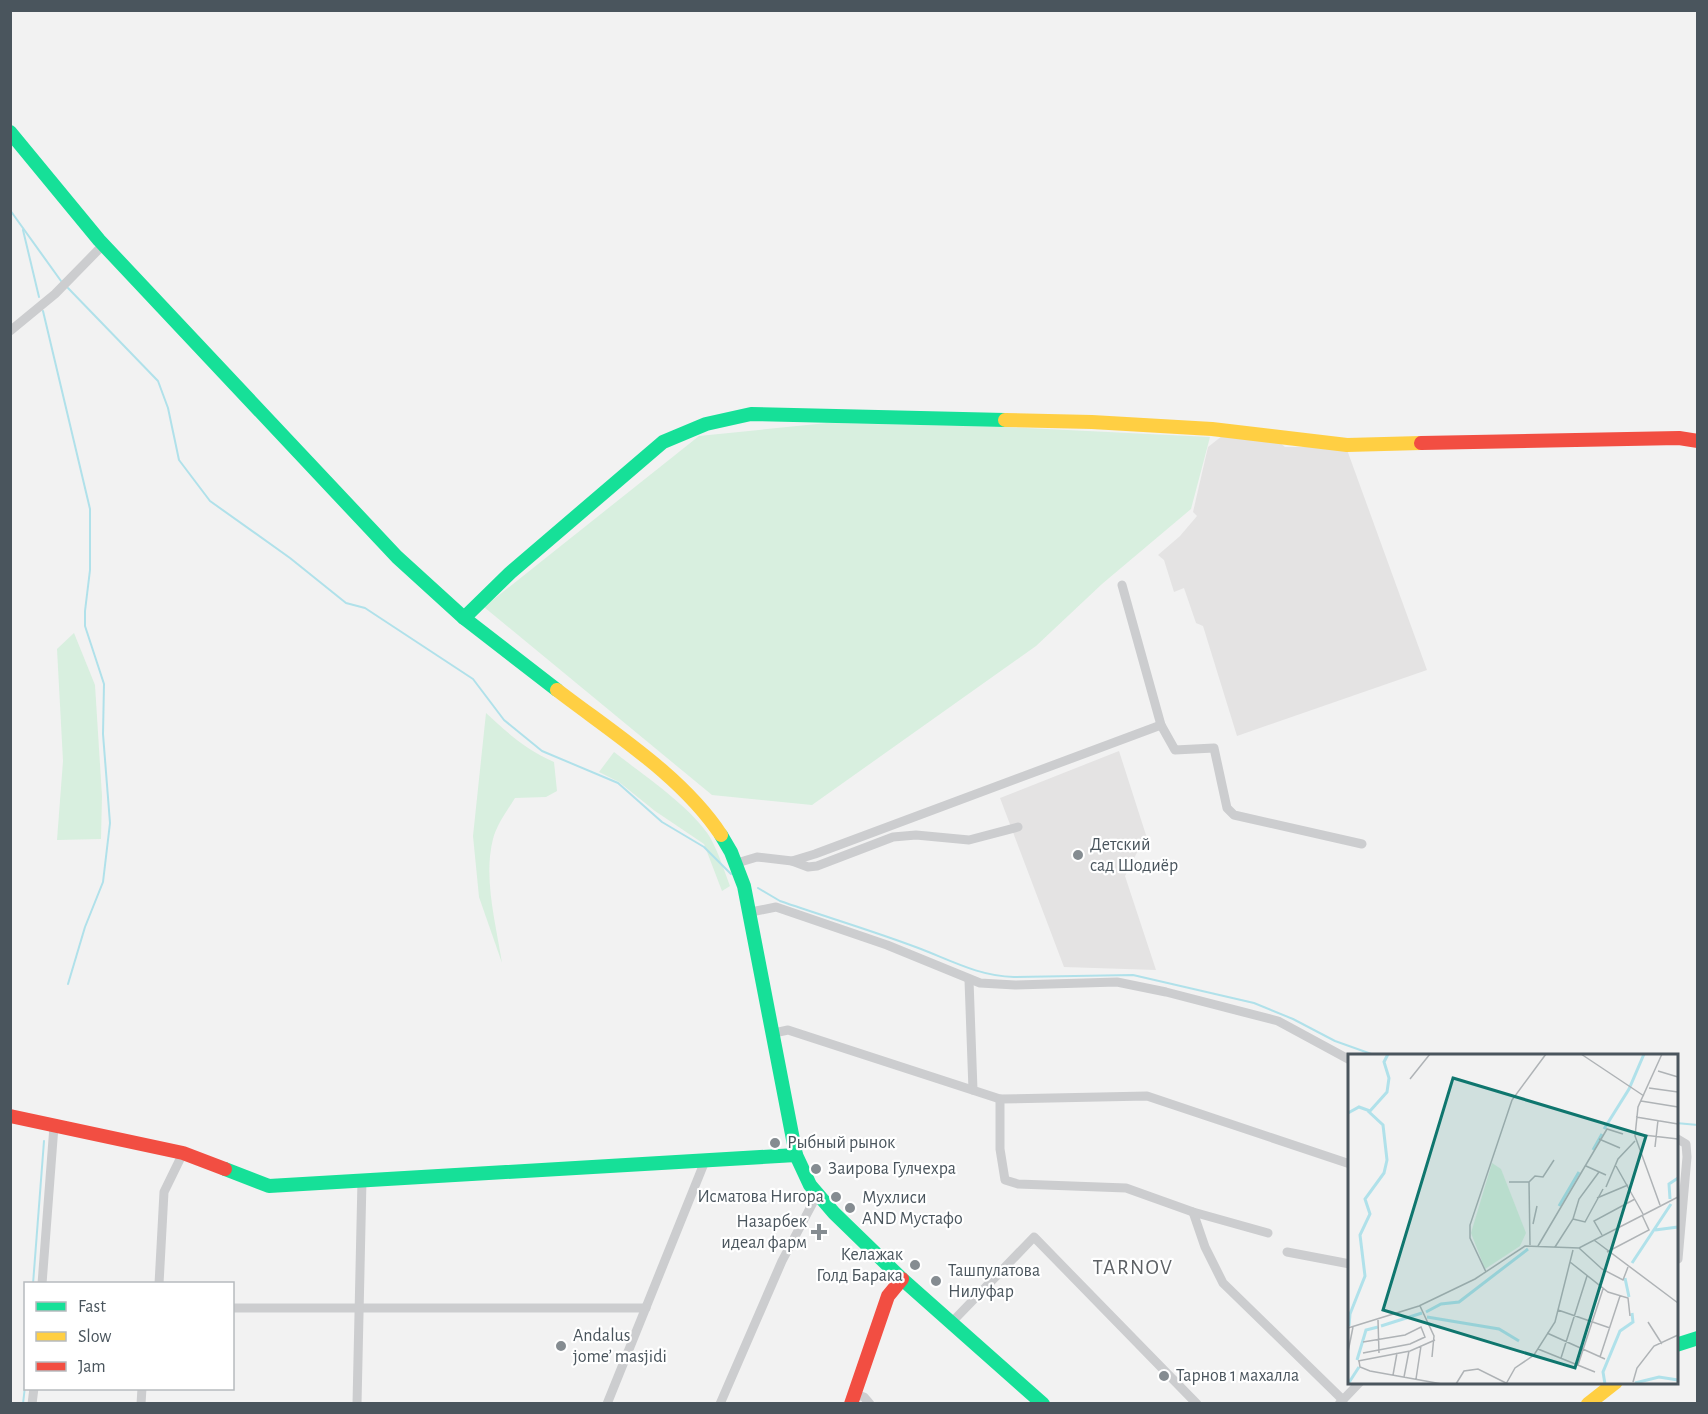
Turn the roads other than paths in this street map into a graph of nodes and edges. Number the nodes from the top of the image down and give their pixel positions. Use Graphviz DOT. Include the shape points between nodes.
graph roads {
  1 [pos="10,132"];
  2 [pos="103,244"];
  3 [pos="10,331"];
  4 [pos="1698,441"];
  5 [pos="1122,585"];
  6 [pos="464,618"];
  7 [pos="1161,725"];
  8 [pos="1018,826"];
  9 [pos="1362,844"];
  10 [pos="792,861"];
  11 [pos="737,863"];
  12 [pos="751,912"];
  13 [pos="969,980"];
  14 [pos="774,1033"];
  15 [pos="1348,1059"];
  16 [pos="972,1090"];
  17 [pos="1000,1100"];
  18 [pos="10,1116"];
  19 [pos="54,1126"];
  20 [pos="1678,1139"];
  21 [pos="183,1153"];
  22 [pos="796,1155"];
  23 [pos="705,1161"];
  24 [pos="1348,1163"];
  25 [pos="362,1180"];
  26 [pos="817,1195"];
  27 [pos="1193,1212"];
  28 [pos="1268,1233"];
  29 [pos="1287,1252"];
  30 [pos="1678,1259"];
  31 [pos="1348,1264"];
  32 [pos="902,1279"];
  33 [pos="42,1282"];
  34 [pos="159,1282"];
  35 [pos="234,1308"];
  36 [pos="646,1308"];
  37 [pos="359,1309"];
  38 [pos="952,1322"];
  39 [pos="1698,1338"];
  40 [pos="1678,1345"];
  41 [pos="1359,1384"];
  42 [pos="1615,1384"];
  43 [pos="853,1399"];
  44 [pos="1341,1402"];
  45 [pos="357,1404"];
  46 [pos="607,1404"];
  47 [pos="720,1404"];
  48 [pos="870,1404"];
  49 [pos="1043,1404"];
  50 [pos="1197,1404"];
  51 [pos="1588,1404"];
  1 -- 2 [label="street"];
  2 -- 3 [label="street" via="55,294"];
  2 -- 6 [label="street" via="382,542"];
  4 -- 6 [label="street" via="1679,438 1347,445 1212,429 1092,422 728,416 663,442 510,573"];
  5 -- 7 [label="street"];
  6 -- 11 [label="street" via="688,793 720,830"];
  7 -- 9 [label="street" via="1175,750 1214,748 1227,808 1234,815"];
  7 -- 10 [label="street"];
  8 -- 10 [label="street" via="969,840 893,837 818,866"];
  10 -- 11 [label="street" via="757,857"];
  11 -- 12 [label="street"];
  12 -- 13 [label="street" via="776,907 887,945"];
  12 -- 14 [label="street"];
  13 -- 15 [label="street" via="1015,986 1117,982 1166,992 1278,1021"];
  13 -- 16 [label="street"];
  14 -- 16 [label="street" via="788,1030"];
  14 -- 22 [label="street"];
  16 -- 17 [label="street"];
  17 -- 24 [label="street" via="1147,1096"];
  17 -- 27 [label="street" via="1000,1149 1005,1180 1018,1184 1126,1188"];
  18 -- 19 [label="street"];
  19 -- 21 [label="street"];
  19 -- 33 [label="street"];
  20 -- 30 [label="street" via="1686,1144 1687,1157"];
  21 -- 25 [label="street" via="268,1186"];
  21 -- 34 [label="street" via="164,1192"];
  22 -- 23 [label="street"];
  22 -- 26 [label="street"];
  23 -- 25 [label="street"];
  23 -- 36 [label="street"];
  25 -- 37 [label="street"];
  26 -- 32 [label="street"];
  26 -- 47 [label="street" via="783,1261"];
  27 -- 28 [label="street"];
  27 -- 44 [label="street" via="1223,1283"];
  29 -- 31 [label="street"];
  32 -- 38 [label="street"];
  32 -- 43 [label="street" via="888,1296"];
  35 -- 37 [label="street"];
  36 -- 37 [label="street"];
  36 -- 46 [label="street"];
  37 -- 45 [label="street"];
  38 -- 49 [label="street"];
  38 -- 50 [label="street" via="1034,1237"];
  39 -- 40 [label="street"];
  41 -- 44 [label="street"];
  42 -- 51 [label="street"];
  43 -- 48 [label="street" via="864,1397"];
}
